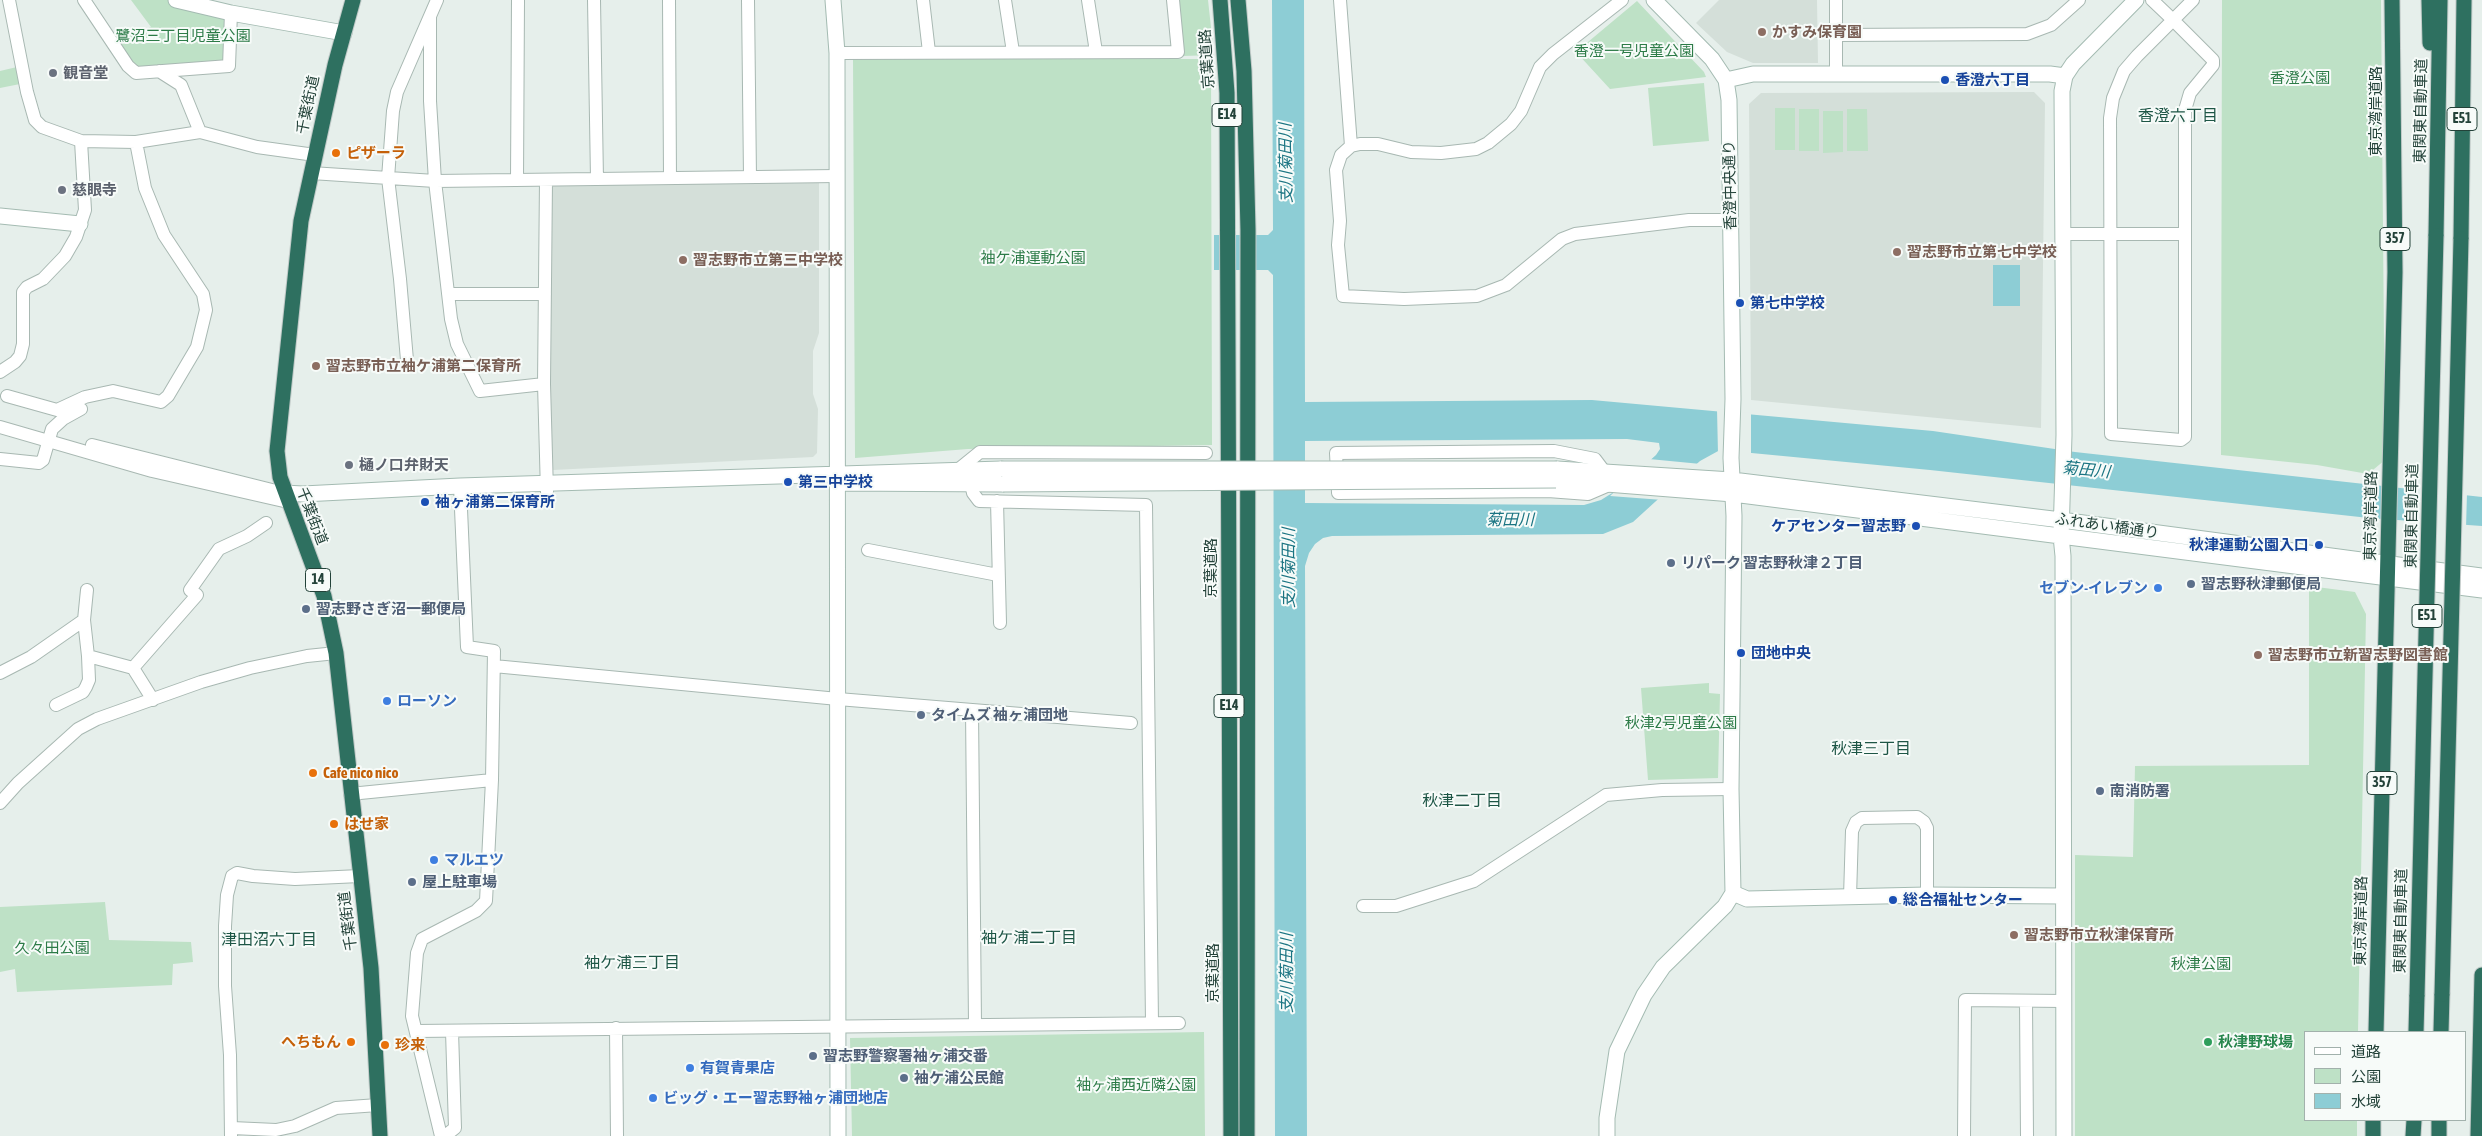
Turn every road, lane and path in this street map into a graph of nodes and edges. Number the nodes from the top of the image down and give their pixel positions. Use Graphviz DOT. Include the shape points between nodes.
graph roads {
  1 [pos="9,0"];
  2 [pos="84,0"];
  3 [pos="176,0"];
  4 [pos="353,0"];
  5 [pos="437,0"];
  6 [pos="518,0"];
  7 [pos="594,0"];
  8 [pos="669,0"];
  9 [pos="748,0"];
  10 [pos="833,0"];
  11 [pos="924,0"];
  12 [pos="1005,0"];
  13 [pos="1088,0"];
  14 [pos="1173,0"];
  15 [pos="1220,0"];
  16 [pos="1238,0"];
  17 [pos="1340,0"];
  18 [pos="1622,0"];
  19 [pos="1654,0"];
  20 [pos="1836,0"];
  21 [pos="2079,0"];
  22 [pos="2136,0"];
  23 [pos="2152,0"];
  24 [pos="2193,0"];
  25 [pos="2392,0"];
  26 [pos="2429,0"];
  27 [pos="2440,0"];
  28 [pos="2464,0"];
  29 [pos="231,13"];
  30 [pos="430,16"];
  31 [pos="2172,20"];
  32 [pos="344,33"];
  33 [pos="1836,35"];
  34 [pos="929,52"];
  35 [pos="1013,52"];
  36 [pos="1096,52"];
  37 [pos="837,53"];
  38 [pos="159,71"];
  39 [pos="1836,74"];
  40 [pos="2065,76"];
  41 [pos="1726,80"];
  42 [pos="200,132"];
  43 [pos="81,141"];
  44 [pos="136,142"];
  45 [pos="1350,146"];
  46 [pos="2438,146"];
  47 [pos="315,155"];
  48 [pos="311,173"];
  49 [pos="837,176"];
  50 [pos="750,177"];
  51 [pos="388,178"];
  52 [pos="670,178"];
  53 [pos="597,179"];
  54 [pos="517,180"];
  55 [pos="546,180"];
  56 [pos="435,181"];
  57 [pos="0,216"];
  58 [pos="1730,220"];
  59 [pos="80,224"];
  60 [pos="2063,234"];
  61 [pos="2110,234"];
  62 [pos="2185,234"];
  63 [pos="448,294"];
  64 [pos="545,294"];
  65 [pos="407,360"];
  66 [pos="0,372"];
  67 [pos="544,384"];
  68 [pos="7,396"];
  69 [pos="85,397"];
  70 [pos="0,422"];
  71 [pos="0,428"];
  72 [pos="48,438"];
  73 [pos="1206,452"];
  74 [pos="0,459"];
  75 [pos="959,469"];
  76 [pos="1002,476"];
  77 [pos="839,478"];
  78 [pos="1606,478"];
  79 [pos="971,484"];
  80 [pos="1733,487"];
  81 [pos="547,488"];
  82 [pos="460,490"];
  83 [pos="286,497"];
  84 [pos="997,502"];
  85 [pos="2061,520"];
  86 [pos="266,523"];
  87 [pos="2061,536"];
  88 [pos="868,550"];
  89 [pos="2388,571"];
  90 [pos="998,575"];
  91 [pos="2482,576"];
  92 [pos="87,590"];
  93 [pos="2482,590"];
  94 [pos="84,620"];
  95 [pos="1000,623"];
  96 [pos="336,653"];
  97 [pos="88,656"];
  98 [pos="494,666"];
  99 [pos="133,668"];
  100 [pos="0,673"];
  101 [pos="838,699"];
  102 [pos="153,700"];
  103 [pos="56,705"];
  104 [pos="972,710"];
  105 [pos="1131,723"];
  106 [pos="492,780"];
  107 [pos="1731,789"];
  108 [pos="350,794"];
  109 [pos="0,803"];
  110 [pos="360,876"];
  111 [pos="1733,893"];
  112 [pos="1927,895"];
  113 [pos="2063,896"];
  114 [pos="1850,897"];
  115 [pos="1363,906"];
  116 [pos="2482,975"];
  117 [pos="2064,1001"];
  118 [pos="2026,1002"];
  119 [pos="1152,1023"];
  120 [pos="1179,1023"];
  121 [pos="975,1024"];
  122 [pos="838,1026"];
  123 [pos="616,1028"];
  124 [pos="416,1031"];
  125 [pos="452,1031"];
  126 [pos="2376,1031"];
  127 [pos="2416,1031"];
  128 [pos="2441,1031"];
  129 [pos="378,1105"];
  130 [pos="2373,1121"];
  131 [pos="2414,1121"];
  132 [pos="2439,1121"];
  133 [pos="231,1132"];
  134 [pos="380,1136"];
  135 [pos="443,1136"];
  136 [pos="617,1136"];
  137 [pos="838,1136"];
  138 [pos="1231,1136"];
  139 [pos="1247,1136"];
  140 [pos="1607,1136"];
  141 [pos="1964,1136"];
  142 [pos="2027,1136"];
  143 [pos="2064,1136"];
  144 [pos="2373,1136"];
  145 [pos="2413,1136"];
  146 [pos="2438,1136"];
  147 [pos="2478,1136"];
  1 -- 43 [label="street" via="27,92 36,120 42,127"];
  2 -- 38 [label="street" via="128,66 136,73"];
  3 -- 29 [label="street"];
  4 -- 32 [label="highway, 千葉街道 / 14"];
  5 -- 30 [label="street"];
  6 -- 54 [label="street"];
  7 -- 53 [label="street"];
  8 -- 52 [label="street"];
  9 -- 50 [label="street"];
  10 -- 37 [label="street"];
  11 -- 34 [label="street"];
  12 -- 35 [label="street"];
  13 -- 36 [label="street"];
  14 -- 36 [label="street" via="1178,52"];
  15 -- 138 [label="highway, 京葉道路 / E14" via="1228,94"];
  16 -- 139 [label="highway, E14" via="1244,71 1248,230"];
  17 -- 45 [label="street"];
  18 -- 45 [label="street" via="1540,67 1521,111 1488,143 1476,149 1441,153 1411,152 1378,144"];
  19 -- 41 [label="street, 香澄中央通り" via="1712,59"];
  20 -- 33 [label="street"];
  21 -- 33 [label="street" via="2051,25 2027,34"];
  22 -- 40 [label="street" via="2077,59"];
  23 -- 31 [label="street"];
  24 -- 31 [label="street"];
  25 -- 89 [label="highway, 東京湾岸道路 / 357" via="2395,272"];
  26 -- 46 [label="highway" via="2432,128"];
  27 -- 46 [label="highway, 東関東自動車道 / E51"];
  28 -- 128 [label="highway, E51, bridge"];
  29 -- 32 [label="street"];
  29 -- 38 [label="street" via="229,66"];
  30 -- 51 [label="street" via="392,111"];
  30 -- 56 [label="street" via="430,101"];
  31 -- 61 [label="street" via="2130,63 2113,98"];
  31 -- 62 [label="street" via="2212,60 2212,65 2190,93 2185,110"];
  32 -- 47 [label="highway, 千葉街道 / 14"];
  33 -- 39 [label="street"];
  34 -- 35 [label="street"];
  34 -- 37 [label="street"];
  35 -- 36 [label="street"];
  37 -- 49 [label="street"];
  38 -- 42 [label="street" via="181,85"];
  39 -- 40 [label="street"];
  39 -- 41 [label="street" via="1753,74"];
  40 -- 60 [label="street" via="2062,91"];
  41 -- 58 [label="street, 香澄中央通り"];
  42 -- 44 [label="street"];
  42 -- 47 [label="street" via="257,147"];
  43 -- 44 [label="street"];
  43 -- 59 [label="street" via="86,210"];
  44 -- 69 [label="street" via="145,188 164,235 195,278 206,310 197,348 164,400 154,401 113,391"];
  45 -- 58 [label="street" via="1341,155 1336,170 1343,296 1404,299 1478,296 1506,285 1562,239 1575,234 1689,220"];
  46 -- 127 [label="highway, 東関東自動車道 / E51, bridge"];
  47 -- 48 [label="highway, 千葉街道 / 14"];
  48 -- 51 [label="street"];
  48 -- 83 [label="highway, 千葉街道 / 14" via="301,221 277,442 280,477"];
  49 -- 50 [label="street"];
  49 -- 77 [label="street"];
  50 -- 52 [label="street"];
  51 -- 56 [label="street"];
  51 -- 65 [label="street"];
  52 -- 53 [label="street"];
  53 -- 55 [label="street"];
  54 -- 55 [label="street"];
  54 -- 56 [label="street"];
  55 -- 64 [label="street"];
  56 -- 63 [label="street"];
  57 -- 59 [label="street"];
  58 -- 80 [label="street, 香澄中央通り"];
  59 -- 66 [label="street" via="65,256 43,280 23,292 22,350 15,362"];
  60 -- 61 [label="street"];
  60 -- 85 [label="street"];
  61 -- 62 [label="street"];
  61 -- 62 [label="street" via="2110,434 2181,440 2185,437"];
  63 -- 64 [label="street"];
  63 -- 67 [label="street" via="457,344 480,391"];
  64 -- 67 [label="street"];
  67 -- 81 [label="street"];
  68 -- 69 [label="street" via="56,410"];
  69 -- 72 [label="street" via="87,406 63,419"];
  70 -- 72 [label="street"];
  71 -- 72 [label="street"];
  72 -- 74 [label="street" via="43,460 39,463"];
  72 -- 83 [label="street" via="152,471"];
  73 -- 75 [label="street" via="980,452"];
  75 -- 76 [label="street"];
  75 -- 77 [label="street"];
  76 -- 78 [label="street, bridge" via="1556,474"];
  76 -- 79 [label="street"];
  77 -- 79 [label="street"];
  77 -- 81 [label="street"];
  77 -- 101 [label="street"];
  78 -- 78 [label="street" via="1588,494 1548,491 1338,494 1336,453 1554,452 1595,459"];
  78 -- 80 [label="street" via="1710,493"];
  78 -- 80 [label="street" via="1710,477"];
  79 -- 84 [label="street" via="972,493 980,501"];
  80 -- 85 [label="street, ふれあい橋通り"];
  80 -- 87 [label="street, ふれあい橋通り"];
  80 -- 107 [label="street, 香澄中央通り"];
  81 -- 82 [label="street"];
  82 -- 83 [label="street" via="306,504"];
  82 -- 98 [label="street" via="467,647 494,651"];
  83 -- 96 [label="highway, 千葉街道 / 14" via="324,596"];
  84 -- 90 [label="street"];
  84 -- 119 [label="street" via="1146,505"];
  85 -- 87 [label="street"];
  85 -- 89 [label="street, ふれあい橋通り"];
  86 -- 99 [label="street" via="248,536 219,549 190,590 197,595"];
  87 -- 89 [label="street, ふれあい橋通り"];
  87 -- 113 [label="street"];
  88 -- 90 [label="street"];
  89 -- 91 [label="street, ふれあい橋通り"];
  89 -- 93 [label="street, ふれあい橋通り"];
  89 -- 126 [label="highway, 東京湾岸道路 / 357"];
  90 -- 95 [label="street"];
  92 -- 94 [label="street"];
  94 -- 97 [label="street"];
  94 -- 100 [label="street" via="31,657"];
  96 -- 102 [label="street" via="250,668"];
  96 -- 108 [label="highway, 千葉街道 / 14"];
  97 -- 99 [label="street"];
  97 -- 103 [label="street" via="89,680 83,692"];
  98 -- 101 [label="street"];
  98 -- 106 [label="street"];
  99 -- 102 [label="street"];
  101 -- 104 [label="street"];
  101 -- 122 [label="street"];
  102 -- 109 [label="street" via="78,729"];
  104 -- 105 [label="street"];
  104 -- 121 [label="street"];
  106 -- 108 [label="street"];
  106 -- 124 [label="street" via="486,901 476,912 422,939 419,944 412,1016"];
  107 -- 111 [label="street, 香澄中央通り"];
  107 -- 115 [label="street" via="1606,795 1474,881 1396,906"];
  108 -- 110 [label="highway, 千葉街道 / 14"];
  110 -- 129 [label="highway, 千葉街道 / 14" via="371,968"];
  110 -- 133 [label="street" via="295,879 236,872 232,876 225,918"];
  111 -- 114 [label="street" via="1747,899"];
  111 -- 140 [label="street" via="1725,906 1663,967 1636,1010 1617,1051"];
  112 -- 113 [label="street"];
  112 -- 114 [label="street"];
  112 -- 114 [label="street" via="1927,828 1924,822 1917,818 1862,818 1852,831"];
  113 -- 117 [label="street"];
  116 -- 147 [label="highway"];
  117 -- 118 [label="street"];
  117 -- 143 [label="street"];
  118 -- 141 [label="street" via="1965,1000"];
  118 -- 142 [label="street"];
  119 -- 120 [label="street"];
  119 -- 121 [label="street"];
  121 -- 122 [label="street"];
  122 -- 123 [label="street"];
  122 -- 137 [label="street"];
  123 -- 125 [label="street"];
  123 -- 136 [label="street"];
  124 -- 125 [label="street"];
  124 -- 135 [label="street"];
  125 -- 135 [label="street" via="455,1128"];
  129 -- 133 [label="street" via="336,1108 295,1126 276,1130"];
  129 -- 134 [label="highway, 千葉街道 / 14"];
  130 -- 144 [label="highway"];
  131 -- 145 [label="highway"];
  132 -- 146 [label="highway"];
}
